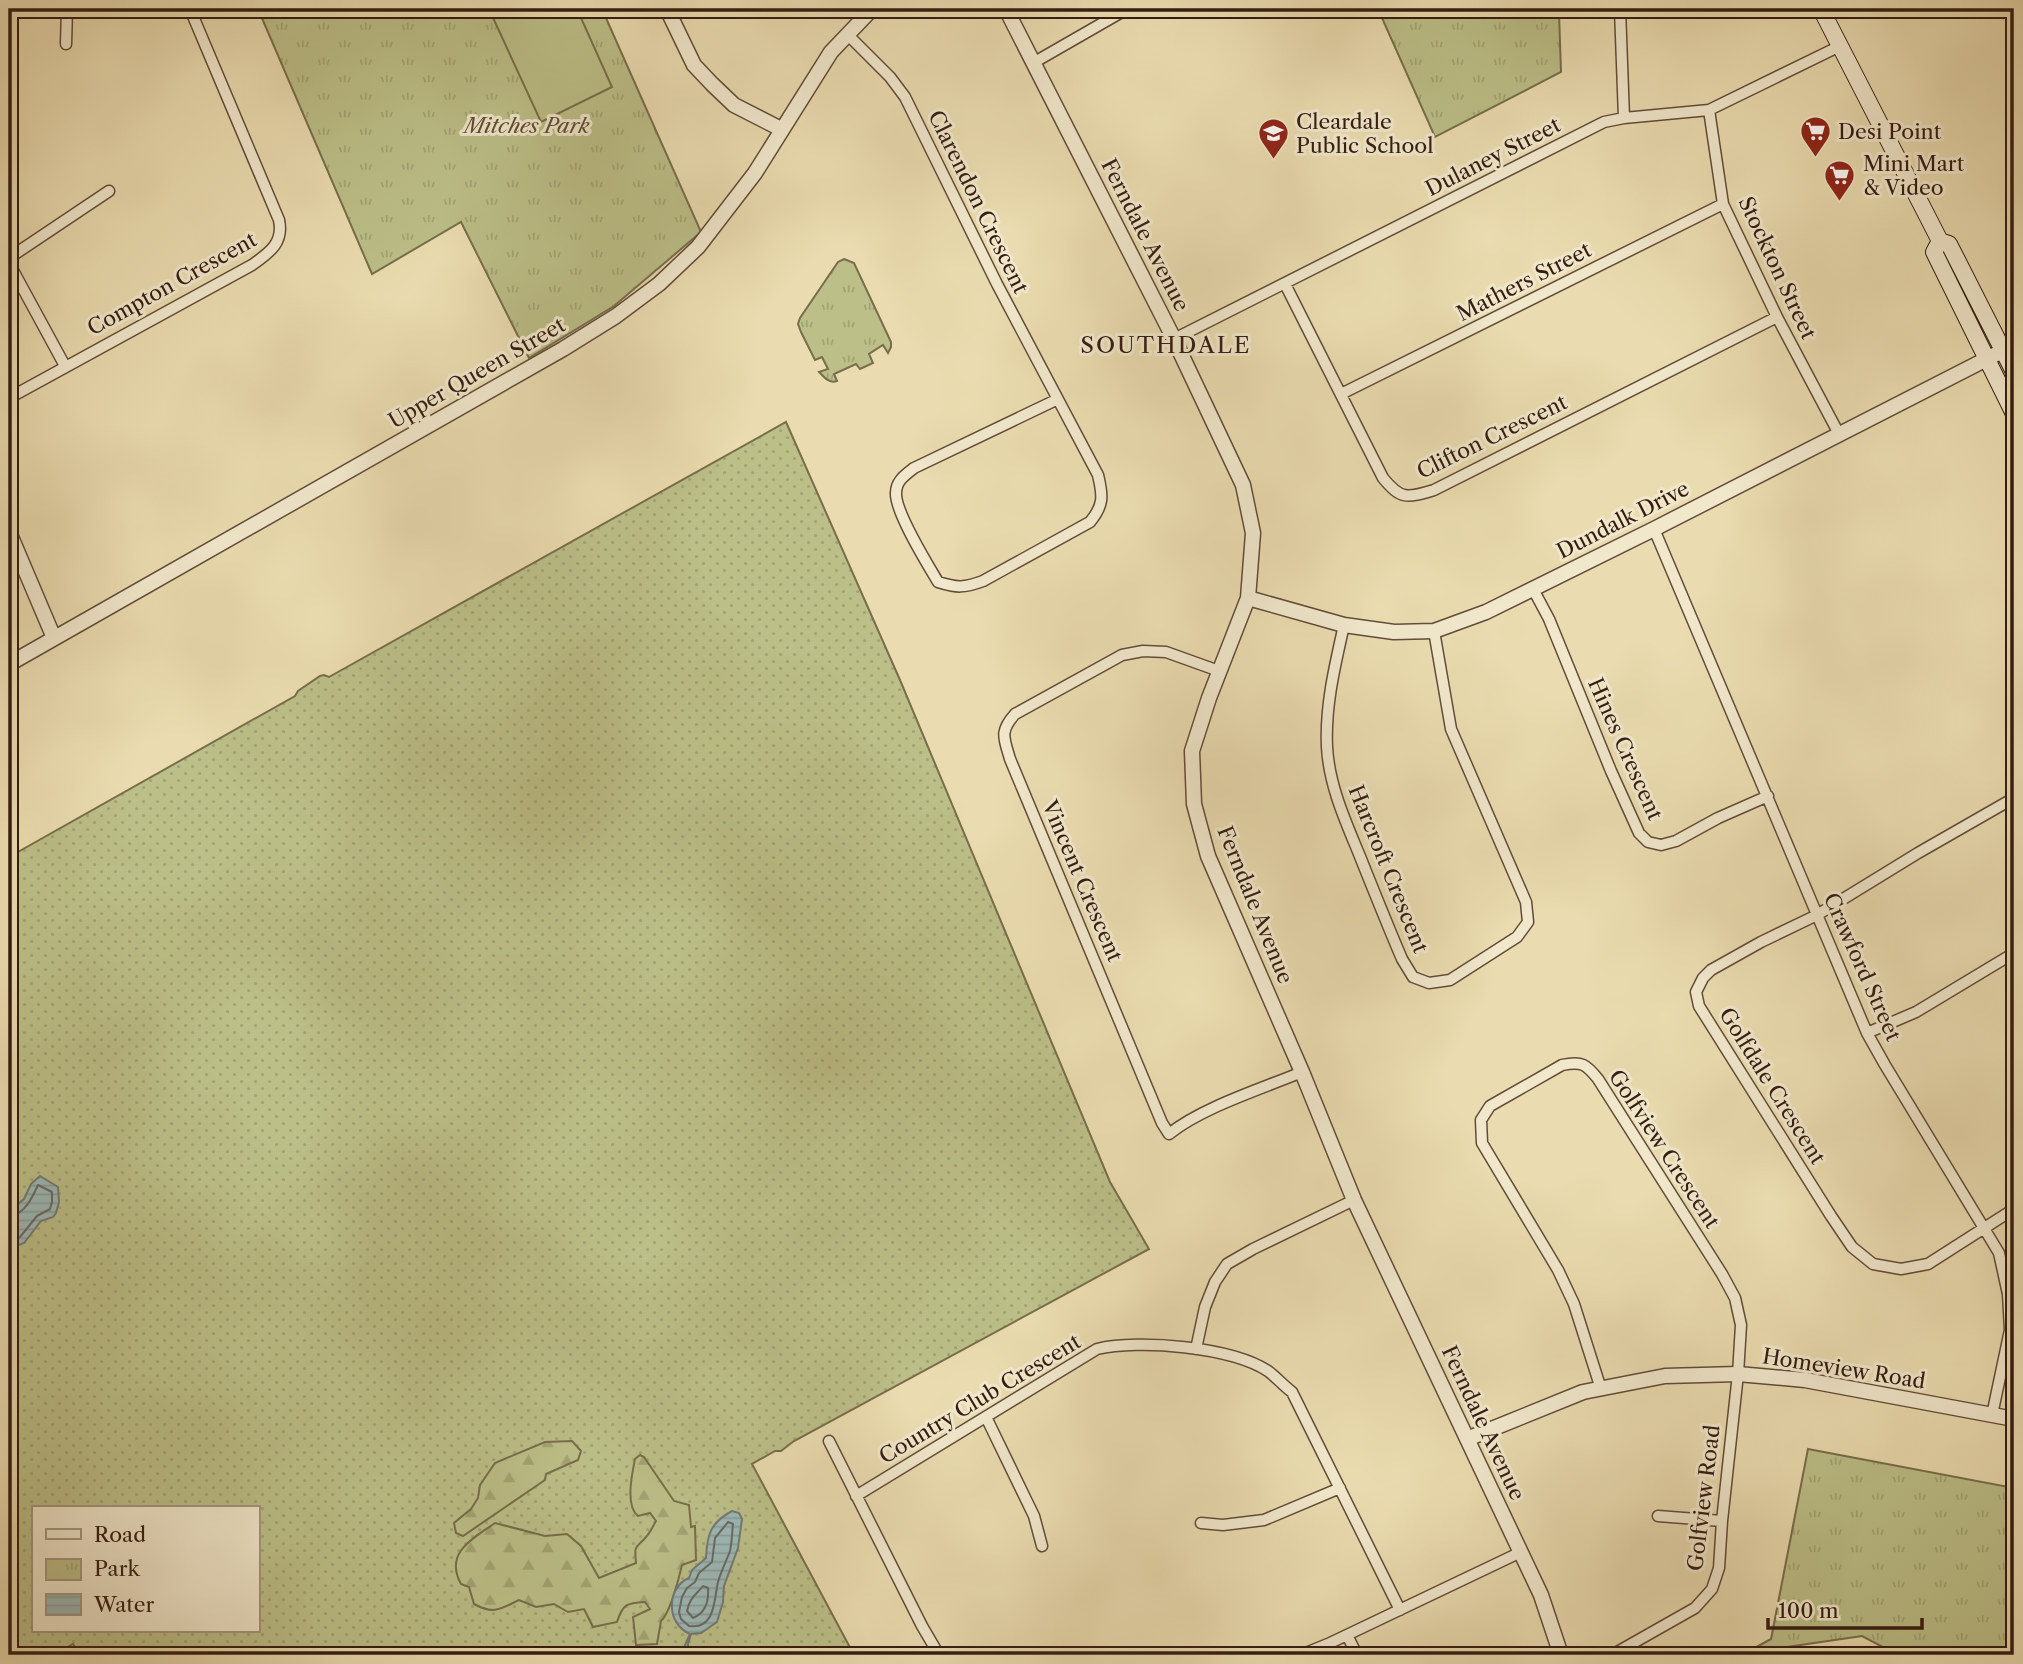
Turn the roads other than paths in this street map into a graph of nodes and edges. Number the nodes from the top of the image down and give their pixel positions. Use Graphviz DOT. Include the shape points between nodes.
graph roads {
  1 [pos="67,9"];
  2 [pos="190,9"];
  3 [pos="667,9"];
  4 [pos="872,9"];
  5 [pos="1006,9"];
  6 [pos="1127,9"];
  7 [pos="1620,9"];
  8 [pos="1821,9"];
  9 [pos="848,35"];
  10 [pos="66,44"];
  11 [pos="1840,46"];
  12 [pos="1033,63"];
  13 [pos="1709,110"];
  14 [pos="1624,118"];
  15 [pos="781,129"];
  16 [pos="108,191"];
  17 [pos="1723,204"];
  18 [pos="9,261"];
  19 [pos="1285,284"];
  20 [pos="1777,317"];
  21 [pos="1174,339"];
  22 [pos="2000,351"];
  23 [pos="65,366"];
  24 [pos="2014,372"];
  25 [pos="1341,394"];
  26 [pos="9,398"];
  27 [pos="1056,400"];
  28 [pos="2014,414"];
  29 [pos="1839,434"];
  30 [pos="1654,529"];
  31 [pos="9,532"];
  32 [pos="1533,589"];
  33 [pos="1248,598"];
  34 [pos="1344,625"];
  35 [pos="1434,631"];
  36 [pos="54,638"];
  37 [pos="9,664"];
  38 [pos="1219,671"];
  39 [pos="1768,796"];
  40 [pos="2014,798"];
  41 [pos="1818,915"];
  42 [pos="2014,953"];
  43 [pos="1867,1032"];
  44 [pos="1302,1072"];
  45 [pos="1354,1200"];
  46 [pos="2014,1209"];
  47 [pos="1984,1227"];
  48 [pos="2011,1294"];
  49 [pos="2012,1330"];
  50 [pos="1196,1349"];
  51 [pos="1738,1374"];
  52 [pos="1601,1389"];
  53 [pos="1992,1415"];
  54 [pos="986,1417"];
  55 [pos="2014,1419"];
  56 [pos="1467,1439"];
  57 [pos="829,1441"];
  58 [pos="1340,1488"];
  59 [pos="856,1496"];
  60 [pos="1658,1516"];
  61 [pos="1722,1521"];
  62 [pos="1201,1523"];
  63 [pos="1042,1546"];
  64 [pos="1521,1552"];
  65 [pos="1400,1610"];
  66 [pos="1347,1635"];
  67 [pos="939,1655"];
  68 [pos="1301,1655"];
  69 [pos="1357,1655"];
  70 [pos="1561,1655"];
  71 [pos="1612,1655"];
  1 -- 10 [label="street"];
  2 -- 23 [label="street, Compton Crescent" via="279,220 278,243 252,265"];
  3 -- 15 [label="street" via="694,65 734,105"];
  4 -- 9 [label="street, Upper Queen Street"];
  5 -- 12 [label="street, Ferndale Avenue"];
  6 -- 12 [label="street"];
  7 -- 14 [label="street"];
  8 -- 11 [label="main road"];
  9 -- 15 [label="street, Upper Queen Street" via="831,52"];
  9 -- 27 [label="street, Clarendon Crescent" via="905,97"];
  11 -- 13 [label="street, Dulaney Street"];
  11 -- 22 [label="main road" via="1940,241 1949,244"];
  12 -- 21 [label="street, Ferndale Avenue"];
  13 -- 14 [label="street, Dulaney Street"];
  13 -- 17 [label="street, Stockton Street"];
  14 -- 19 [label="street, Dulaney Street" via="1604,122"];
  15 -- 36 [label="street, Upper Queen Street" via="755,173 698,247 616,316"];
  16 -- 18 [label="street"];
  17 -- 20 [label="street, Stockton Street"];
  17 -- 25 [label="street, Mathers Street"];
  18 -- 23 [label="street"];
  19 -- 21 [label="street, Dulaney Street"];
  19 -- 25 [label="street, Clifton Crescent"];
  20 -- 25 [label="street, Clifton Crescent" via="1412,497 1396,493 1383,478"];
  20 -- 29 [label="street, Stockton Street"];
  21 -- 33 [label="street, Ferndale Avenue" via="1243,485 1252,533"];
  22 -- 24 [label="main road"];
  22 -- 28 [label="main road"];
  22 -- 29 [label="street, Dundalk Drive"];
  23 -- 26 [label="street, Compton Crescent"];
  27 -- 27 [label="street, Clarendon Crescent" via="900,479 896,494 900,511 938,582 966,587 983,581 1090,522 1100,510 1098,475"];
  29 -- 30 [label="street, Dundalk Drive"];
  30 -- 32 [label="street, Dundalk Drive"];
  30 -- 39 [label="street, Crawford Street"];
  31 -- 36 [label="street"];
  32 -- 35 [label="street, Dundalk Drive"];
  32 -- 39 [label="street, Hines Crescent" via="1639,833 1648,842 1676,841"];
  33 -- 34 [label="street, Dundalk Drive"];
  33 -- 38 [label="street, Ferndale Avenue"];
  34 -- 35 [label="street, Dundalk Drive" via="1394,632"];
  34 -- 35 [label="street, Harcroft Crescent" via="1328,713 1331,778 1402,959 1413,977 1429,983 1450,980 1517,937 1528,922 1526,902 1451,729"];
  36 -- 37 [label="street, Upper Queen Street"];
  38 -- 44 [label="street, Ferndale Avenue" via="1192,751 1194,804 1208,856"];
  38 -- 44 [label="street, Vincent Crescent" via="1166,652 1122,655 1015,714 1003,734 1169,1134 1208,1111"];
  39 -- 41 [label="street, Crawford Street"];
  40 -- 41 [label="street, Golfdale Crescent"];
  41 -- 43 [label="street, Crawford Street"];
  41 -- 47 [label="street, Golfdale Crescent" via="1711,970 1696,992 1699,1006 1852,1247 1873,1264 1901,1269 1928,1264"];
  42 -- 43 [label="street" via="1916,1012"];
  43 -- 47 [label="street, Crawford Street"];
  44 -- 45 [label="street, Ferndale Avenue"];
  45 -- 50 [label="street" via="1227,1264 1205,1307"];
  45 -- 56 [label="street, Ferndale Avenue"];
  46 -- 47 [label="street, Golfdale Crescent"];
  47 -- 48 [label="street, Crawford Street" via="1999,1253"];
  48 -- 49 [label="street, Crawford Street"];
  49 -- 53 [label="street, Crawford Street"];
  50 -- 54 [label="street, Country Club Crescent" via="1148,1345 1097,1349"];
  50 -- 58 [label="street, Country Club Crescent" via="1267,1370 1292,1392"];
  51 -- 52 [label="street, Homeview Road" via="1665,1376"];
  51 -- 52 [label="street, Golfview Crescent" via="1741,1325 1735,1298 1598,1079 1588,1066 1576,1062 1562,1065 1490,1105 1481,1120 1482,1143 1558,1270"];
  51 -- 53 [label="street, Homeview Road" via="1805,1380"];
  51 -- 61 [label="street, Golfview Road"];
  52 -- 56 [label="street, Homeview Road"];
  53 -- 55 [label="street, Homeview Road"];
  54 -- 59 [label="street, Country Club Crescent"];
  54 -- 63 [label="street" via="1034,1516"];
  56 -- 64 [label="street, Ferndale Avenue"];
  57 -- 59 [label="street"];
  58 -- 62 [label="street" via="1265,1520"];
  58 -- 65 [label="street, Country Club Crescent"];
  59 -- 67 [label="street"];
  60 -- 61 [label="street"];
  61 -- 71 [label="street, Golfview Road" via="1719,1568 1712,1589 1695,1608"];
  64 -- 65 [label="street"];
  64 -- 70 [label="street, Ferndale Avenue"];
  65 -- 66 [label="street"];
  66 -- 68 [label="street"];
  66 -- 69 [label="street"];
}
